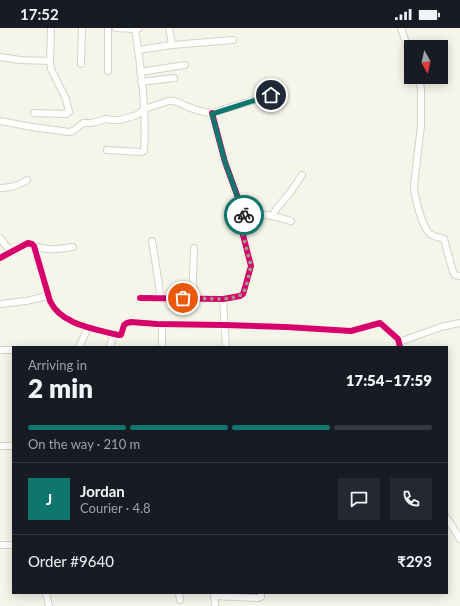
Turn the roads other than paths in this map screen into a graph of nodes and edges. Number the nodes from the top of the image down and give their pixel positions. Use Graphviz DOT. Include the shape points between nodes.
graph roads {
  1 [pos="51,28"];
  2 [pos="82,28"];
  3 [pos="108,28"];
  4 [pos="120,28"];
  5 [pos="169,28"];
  6 [pos="401,28"];
  7 [pos="137,29"];
  8 [pos="233,40"];
  9 [pos="405,40"];
  10 [pos="172,45"];
  11 [pos="138,50"];
  12 [pos="0,57"];
  13 [pos="50,61"];
  14 [pos="81,64"];
  15 [pos="185,65"];
  16 [pos="108,71"];
  17 [pos="140,72"];
  18 [pos="174,78"];
  19 [pos="141,82"];
  20 [pos="419,84"];
  21 [pos="271,95"];
  22 [pos="144,109"];
  23 [pos="34,113"];
  24 [pos="212,114"];
  25 [pos="0,121"];
  26 [pos="107,150"];
  27 [pos="302,175"];
  28 [pos="28,180"];
  29 [pos="0,188"];
  30 [pos="272,216"];
  31 [pos="245,217"];
  32 [pos="291,221"];
  33 [pos="0,238"];
  34 [pos="152,241"];
  35 [pos="34,246"];
  36 [pos="73,247"];
  37 [pos="194,248"];
  38 [pos="11,252"];
  39 [pos="0,258"];
  40 [pos="460,276"];
  41 [pos="48,296"];
  42 [pos="140,298"];
  43 [pos="160,298"];
  44 [pos="194,298"];
  45 [pos="223,299"];
  46 [pos="0,304"];
  47 [pos="460,323"];
  48 [pos="162,324"];
  49 [pos="224,325"];
  50 [pos="88,328"];
  51 [pos="113,334"];
  52 [pos="400,345"];
  53 [pos="79,346"];
  54 [pos="110,346"];
  55 [pos="162,346"];
  56 [pos="226,346"];
  57 [pos="0,350"];
  58 [pos="12,350"];
  59 [pos="0,446"];
  60 [pos="12,446"];
  61 [pos="448,520"];
  62 [pos="460,539"];
  63 [pos="0,545"];
  64 [pos="12,545"];
  65 [pos="46,594"];
  66 [pos="214,594"];
  67 [pos="261,594"];
  68 [pos="49,606"];
  69 [pos="215,606"];
  1 -- 13 [label="street"];
  2 -- 14 [label="street"];
  3 -- 16 [label="street"];
  4 -- 7 [label="street"];
  5 -- 10 [label="street"];
  6 -- 9 [label="street"];
  7 -- 11 [label="street"];
  8 -- 10 [label="street"];
  10 -- 11 [label="street"];
  11 -- 17 [label="street"];
  12 -- 13 [label="street"];
  13 -- 23 [label="street" via="69,112"];
  15 -- 17 [label="street"];
  17 -- 19 [label="street"];
  18 -- 19 [label="street"];
  19 -- 22 [label="street"];
  20 -- 40 [label="street" via="421,126 415,194 427,230 432,235 444,239 453,272"];
  21 -- 24 [label="street"];
  22 -- 24 [label="street" via="173,100"];
  22 -- 25 [label="street" via="137,115 120,120 106,119 83,123 69,132"];
  22 -- 26 [label="street" via="144,151"];
  24 -- 31 [label="street" via="225,162"];
  27 -- 30 [label="street"];
  28 -- 29 [label="street" via="13,187"];
  30 -- 31 [label="street" via="256,214"];
  30 -- 32 [label="street"];
  31 -- 45 [label="street" via="243,235 251,269 243,294"];
  33 -- 38 [label="street"];
  34 -- 43 [label="street"];
  35 -- 36 [label="street" via="49,250"];
  35 -- 38 [label="street" via="28,243"];
  35 -- 41 [label="street"];
  37 -- 44 [label="street"];
  38 -- 39 [label="street"];
  41 -- 46 [label="street"];
  41 -- 50 [label="street" via="57,312"];
  42 -- 43 [label="street"];
  43 -- 44 [label="street"];
  44 -- 45 [label="street"];
  45 -- 49 [label="street"];
  47 -- 52 [label="street" via="441,327"];
  48 -- 49 [label="street"];
  48 -- 51 [label="street" via="127,322 121,335"];
  48 -- 55 [label="street"];
  49 -- 52 [label="street" via="351,331 380,323 395,336"];
  49 -- 56 [label="street"];
  50 -- 51 [label="street"];
  50 -- 53 [label="street"];
  51 -- 54 [label="street"];
  57 -- 58 [label="street"];
  59 -- 60 [label="street"];
  61 -- 62 [label="street"];
  63 -- 64 [label="street"];
  65 -- 68 [label="street"];
  66 -- 67 [label="street" via="258,598"];
  66 -- 69 [label="street"];
}
